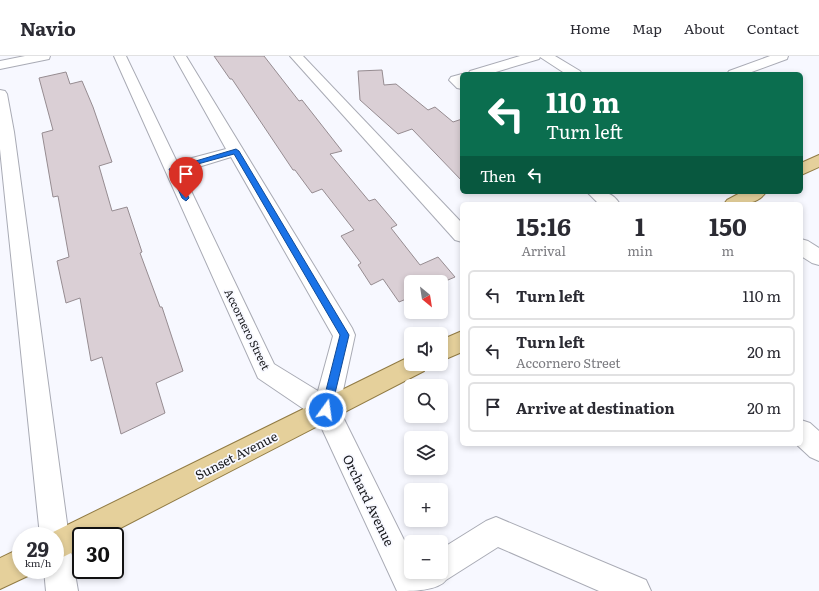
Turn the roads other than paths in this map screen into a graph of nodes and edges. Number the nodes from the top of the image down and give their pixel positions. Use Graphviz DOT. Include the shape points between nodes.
graph roads {
  1 [pos="44,56"];
  2 [pos="120,56"];
  3 [pos="180,56"];
  4 [pos="534,56"];
  5 [pos="546,56"];
  6 [pos="782,56"];
  7 [pos="304,57"];
  8 [pos="6,62"];
  9 [pos="482,72"];
  10 [pos="572,72"];
  11 [pos="739,72"];
  12 [pos="0,94"];
  13 [pos="236,151"];
  14 [pos="819,160"];
  15 [pos="172,169"];
  16 [pos="803,169"];
  17 [pos="598,194"];
  18 [pos="753,194"];
  19 [pos="608,202"];
  20 [pos="739,202"];
  21 [pos="460,233"];
  22 [pos="803,247"];
  23 [pos="819,258"];
  24 [pos="460,342"];
  25 [pos="448,348"];
  26 [pos="404,370"];
  27 [pos="326,410"];
  28 [pos="803,434"];
  29 [pos="819,448"];
  30 [pos="53,527"];
  31 [pos="64,538"];
  32 [pos="448,562"];
  33 [pos="12,568"];
  34 [pos="0,574"];
  35 [pos="60,579"];
  36 [pos="419,583"];
  37 [pos="62,591"];
  38 [pos="635,591"];
  1 -- 8 [label="street"];
  2 -- 15 [label="street, Accornero Street"];
  3 -- 13 [label="street"];
  4 -- 9 [label="street"];
  5 -- 10 [label="street"];
  6 -- 11 [label="street"];
  7 -- 21 [label="street"];
  12 -- 30 [label="street"];
  13 -- 15 [label="street"];
  13 -- 27 [label="street" via="344,335"];
  14 -- 16 [label="main road"];
  15 -- 27 [label="street, Accornero Street" via="266,371"];
  17 -- 19 [label="street"];
  18 -- 20 [label="main road"];
  22 -- 23 [label="street"];
  24 -- 25 [label="main road"];
  26 -- 27 [label="main road, Sunset Avenue"];
  27 -- 31 [label="main road, Sunset Avenue"];
  27 -- 36 [label="street, Orchard Avenue"];
  28 -- 29 [label="street"];
  32 -- 38 [label="street" via="496,531"];
  33 -- 34 [label="main road"];
  35 -- 37 [label="street"];
}
